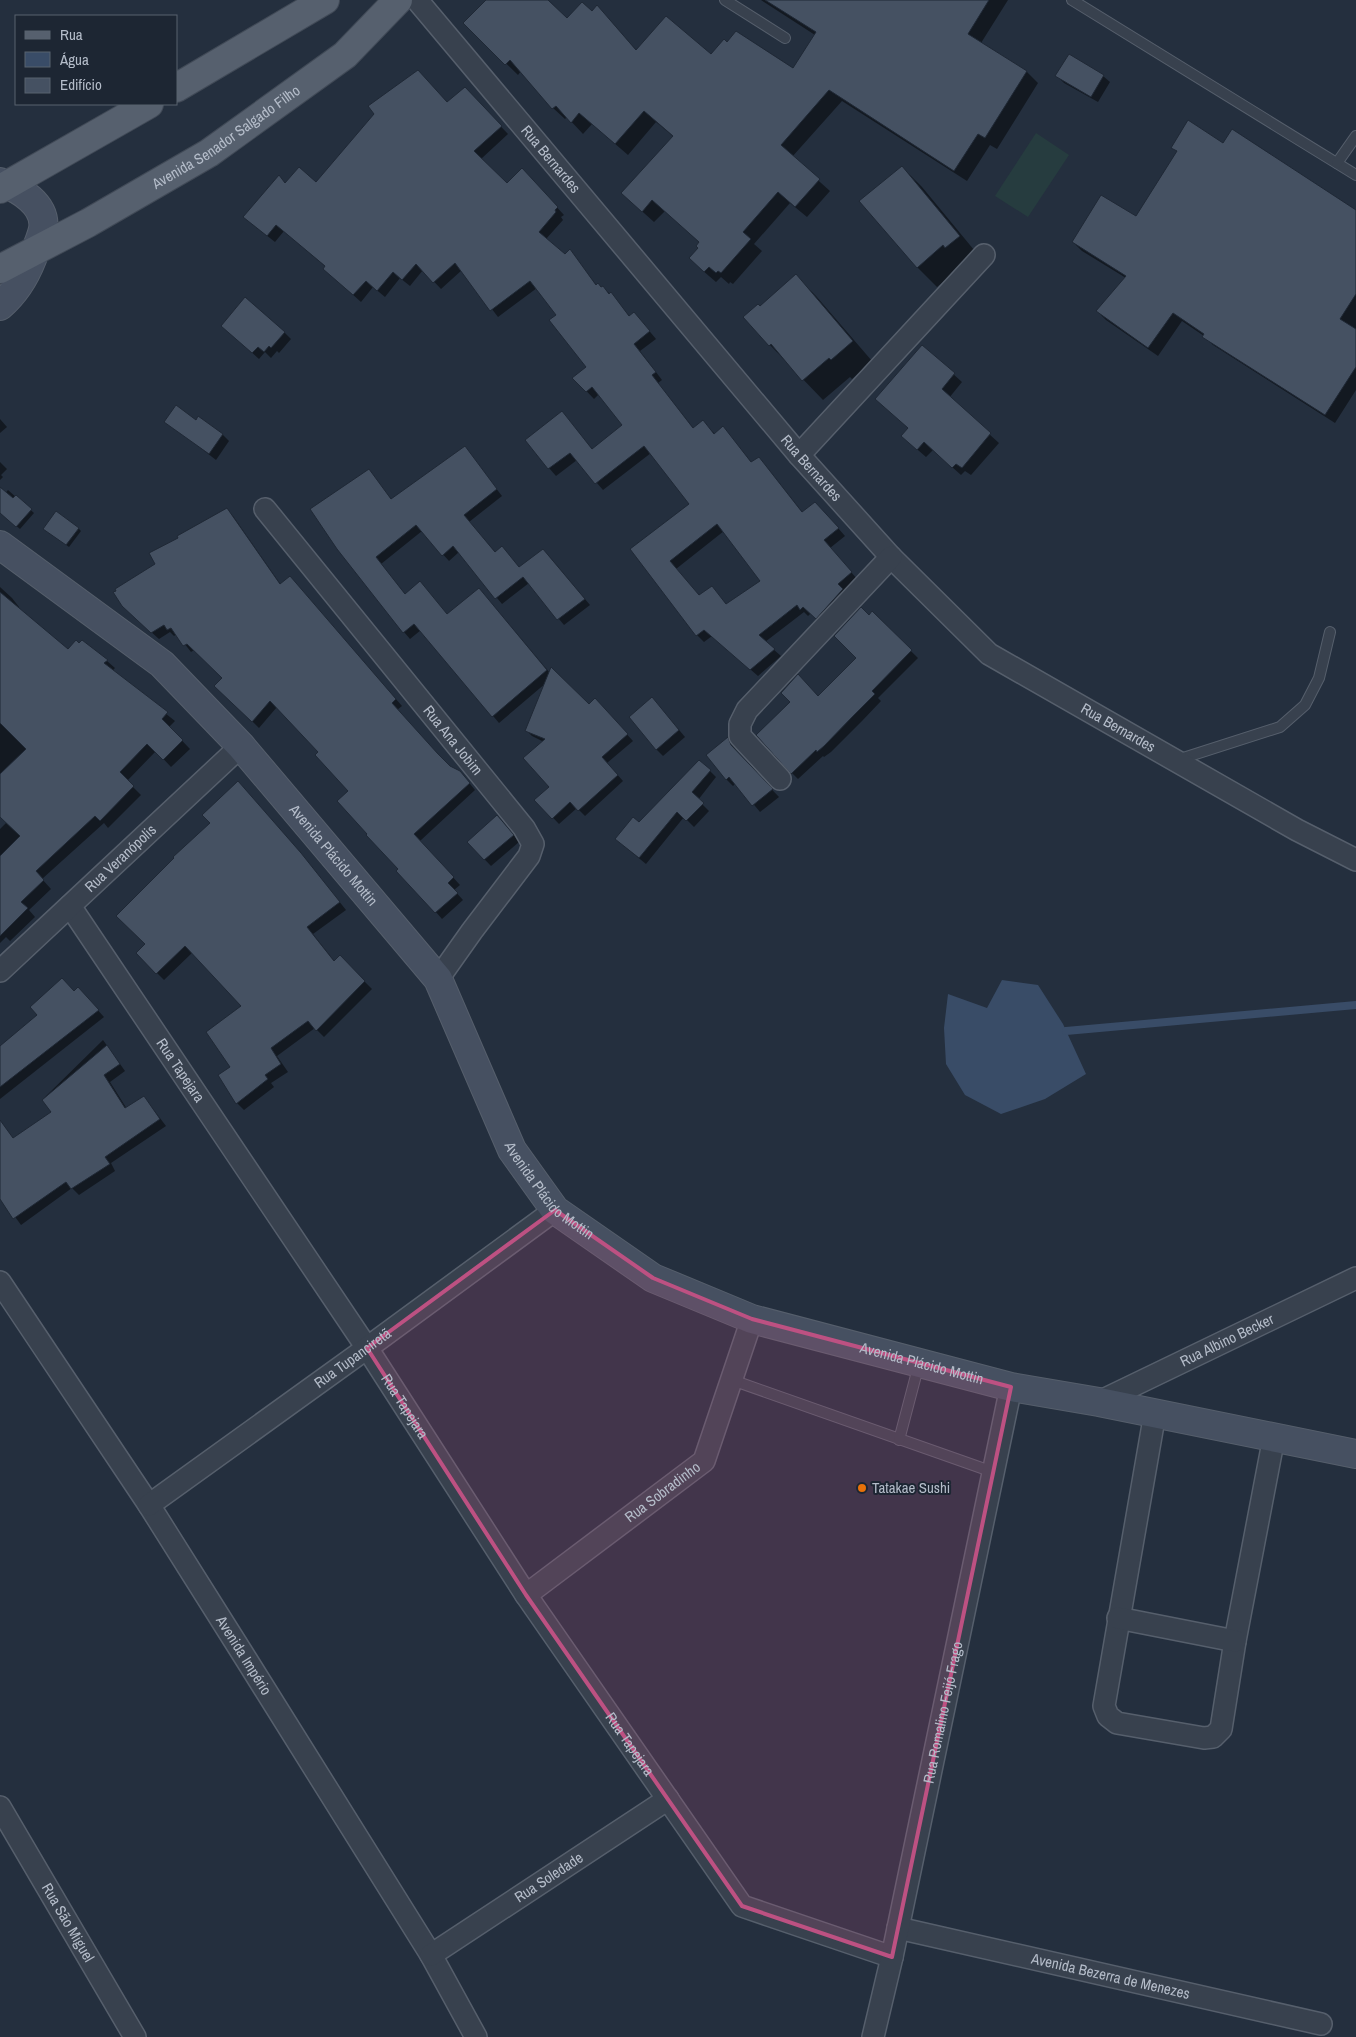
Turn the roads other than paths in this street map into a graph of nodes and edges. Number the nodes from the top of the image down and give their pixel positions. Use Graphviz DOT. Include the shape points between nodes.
graph roads {
  1 [pos="325,0"];
  2 [pos="398,0"];
  3 [pos="418,0"];
  4 [pos="725,0"];
  5 [pos="1072,0"];
  6 [pos="785,38"];
  7 [pos="178,87"];
  8 [pos="147,105"];
  9 [pos="1356,136"];
  10 [pos="1337,163"];
  11 [pos="1356,175"];
  12 [pos="3,185"];
  13 [pos="36,249"];
  14 [pos="984,255"];
  15 [pos="0,269"];
  16 [pos="0,306"];
  17 [pos="799,455"];
  18 [pos="265,509"];
  19 [pos="0,545"];
  20 [pos="891,558"];
  21 [pos="1330,632"];
  22 [pos="241,746"];
  23 [pos="1175,761"];
  24 [pos="780,778"];
  25 [pos="1356,860"];
  26 [pos="70,906"];
  27 [pos="0,971"];
  28 [pos="438,979"];
  29 [pos="555,1210"];
  30 [pos="1356,1278"];
  31 [pos="0,1282"];
  32 [pos="752,1319"];
  33 [pos="367,1348"];
  34 [pos="919,1363"];
  35 [pos="732,1380"];
  36 [pos="1011,1387"];
  37 [pos="1099,1402"];
  38 [pos="1155,1413"];
  39 [pos="1274,1437"];
  40 [pos="899,1440"];
  41 [pos="1356,1454"];
  42 [pos="993,1472"];
  43 [pos="149,1505"];
  44 [pos="526,1595"];
  45 [pos="1118,1618"];
  46 [pos="1235,1641"];
  47 [pos="668,1799"];
  48 [pos="0,1807"];
  49 [pos="898,1928"];
  50 [pos="431,1955"];
  51 [pos="892,1957"];
  52 [pos="1321,2024"];
  53 [pos="135,2037"];
  54 [pos="476,2037"];
  55 [pos="873,2037"];
  1 -- 7 [label="main road"];
  2 -- 13 [label="main road, Avenida Senador Salgado Filho" via="345,55 209,153"];
  3 -- 17 [label="street, Rua Bernardes"];
  4 -- 6 [label="lane"];
  5 -- 10 [label="lane"];
  8 -- 12 [label="main road"];
  9 -- 10 [label="lane"];
  10 -- 11 [label="lane"];
  12 -- 13 [label="main road" via="27,195 40,211 44,228"];
  13 -- 15 [label="main road, Avenida Senador Salgado Filho"];
  13 -- 16 [label="main road" via="27,272 10,298"];
  14 -- 17 [label="street"];
  17 -- 20 [label="street, Rua Bernardes"];
  18 -- 28 [label="street, Rua Ana Jobim" via="524,828 533,844 530,856"];
  19 -- 22 [label="main road, Avenida Plácido Mottin" via="162,664"];
  20 -- 23 [label="street, Rua Bernardes" via="989,654"];
  20 -- 24 [label="street" via="747,710 740,724 740,736"];
  21 -- 23 [label="lane" via="1320,678 1305,705 1280,727"];
  22 -- 26 [label="street, Rua Veranópolis"];
  22 -- 28 [label="main road, Avenida Plácido Mottin"];
  23 -- 25 [label="street, Rua Bernardes"];
  26 -- 27 [label="street, Rua Veranópolis"];
  26 -- 33 [label="street, Rua Tapejara"];
  28 -- 29 [label="main road, Avenida Plácido Mottin" via="512,1150"];
  29 -- 32 [label="main road, Avenida Plácido Mottin" via="653,1278"];
  29 -- 33 [label="street, Rua Tupanciretã"];
  30 -- 37 [label="street, Rua Albino Becker"];
  31 -- 43 [label="street, Avenida Império"];
  32 -- 34 [label="main road, Avenida Plácido Mottin"];
  32 -- 35 [label="street, Rua Sobradinho"];
  33 -- 43 [label="street, Rua Tupanciretã"];
  33 -- 44 [label="street, Rua Tapejara"];
  34 -- 36 [label="main road, Avenida Plácido Mottin"];
  34 -- 40 [label="lane"];
  35 -- 40 [label="lane"];
  35 -- 44 [label="street, Rua Sobradinho" via="704,1461"];
  36 -- 37 [label="main road, Avenida Plácido Mottin"];
  36 -- 42 [label="street, Rua Romalino Feijó Frago"];
  37 -- 38 [label="main road, Avenida Plácido Mottin"];
  38 -- 39 [label="main road, Avenida Plácido Mottin"];
  38 -- 45 [label="street"];
  39 -- 41 [label="main road, Avenida Plácido Mottin"];
  39 -- 46 [label="street"];
  40 -- 42 [label="lane"];
  42 -- 49 [label="street, Rua Romalino Feijó Frago"];
  43 -- 50 [label="street, Avenida Império"];
  44 -- 47 [label="street, Rua Tapejara"];
  45 -- 46 [label="street"];
  45 -- 46 [label="street" via="1104,1706 1108,1716 1117,1723 1212,1737 1221,1729"];
  47 -- 50 [label="street, Rua Soledade"];
  47 -- 51 [label="street, Rua Tapejara" via="742,1906"];
  48 -- 53 [label="street, Rua São Miguel"];
  49 -- 51 [label="street, Rua Romalino Feijó Frago"];
  49 -- 52 [label="street, Avenida Bezerra de Menezes"];
  50 -- 54 [label="street, Avenida Império"];
  51 -- 55 [label="street, Rua Romalino Feijó Frago"];
}
